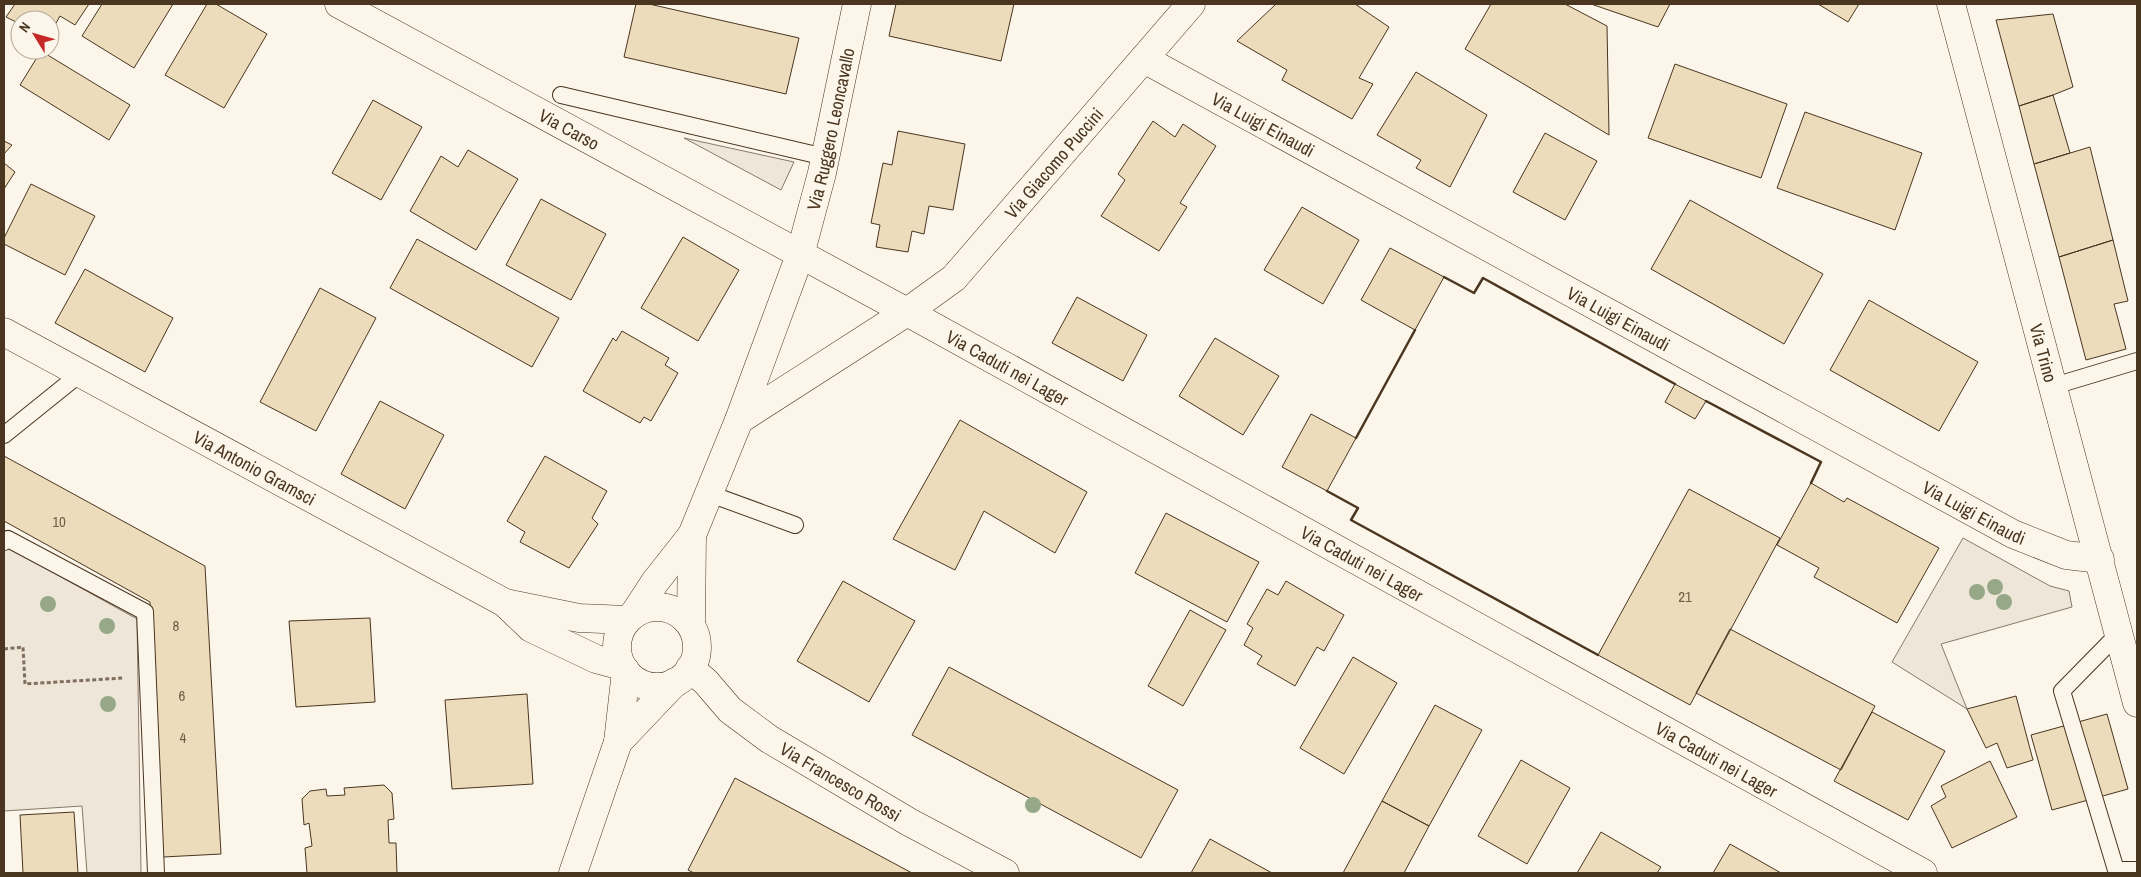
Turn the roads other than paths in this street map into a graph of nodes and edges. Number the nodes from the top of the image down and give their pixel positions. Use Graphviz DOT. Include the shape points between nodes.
graph roads {
  1 [pos="339,4"];
  2 [pos="857,4"];
  3 [pos="1191,4"];
  4 [pos="1951,4"];
  5 [pos="1144,59"];
  6 [pos="561,96"];
  7 [pos="825,157"];
  8 [pos="800,255"];
  9 [pos="907,312"];
  10 [pos="4,332"];
  11 [pos="2137,361"];
  12 [pos="81,374"];
  13 [pos="2054,386"];
  14 [pos="739,420"];
  15 [pos="4,435"];
  16 [pos="710,494"];
  17 [pos="795,525"];
  18 [pos="692,535"];
  19 [pos="4,542"];
  20 [pos="2100,559"];
  21 [pos="505,603"];
  22 [pos="631,617"];
  23 [pos="691,625"];
  24 [pos="2119,633"];
  25 [pos="624,669"];
  26 [pos="682,675"];
  27 [pos="2137,703"];
  28 [pos="618,742"];
  29 [pos="2137,870"];
  30 [pos="2112,871"];
  31 [pos="156,873"];
  32 [pos="573,873"];
  33 [pos="1005,873"];
  34 [pos="1923,873"];
  1 -- 8 [label="street, Via Carso"];
  2 -- 7 [label="street, Via Ruggero Leoncavallo"];
  3 -- 5 [label="street, Via Giacomo Puccini"];
  4 -- 13 [label="street, Via Trino"];
  5 -- 9 [label="street, Via Giacomo Puccini" via="954,278"];
  5 -- 20 [label="street, Via Luigi Einaudi" via="2013,534 2066,555"];
  6 -- 7 [label="lane"];
  7 -- 8 [label="street, Via Ruggero Leoncavallo"];
  8 -- 9 [label="street, Via Caduti nei Lager"];
  8 -- 14 [label="street, Via Ruggero Leoncavallo"];
  9 -- 14 [label="street, Via Giacomo Puccini"];
  9 -- 34 [label="street, Via Caduti nei Lager"];
  10 -- 12 [label="street, Via Antonio Gramsci"];
  11 -- 13 [label="lane"];
  12 -- 15 [label="lane"];
  12 -- 21 [label="street, Via Antonio Gramsci"];
  13 -- 20 [label="street, Via Trino"];
  14 -- 16 [label="street, Via Ruggero Leoncavallo"];
  16 -- 17 [label="lane"];
  16 -- 18 [label="street, Via Ruggero Leoncavallo"];
  18 -- 22 [label="street"];
  18 -- 23 [label="street"];
  19 -- 31 [label="lane" via="8,539 144,612"];
  20 -- 24 [label="street, Via Trino"];
  21 -- 22 [label="street, Via Antonio Gramsci" via="579,618"];
  21 -- 25 [label="street, Via Antonio Gramsci" via="531,628"];
  22 -- 23 [label="street" via="650,607 662,607 678,613"];
  22 -- 25 [label="street" via="618,636 618,656"];
  23 -- 26 [label="street" via="697,645 695,657"];
  24 -- 27 [label="street, Via Trino"];
  24 -- 30 [label="lane" via="2062,691"];
  25 -- 26 [label="street" via="650,686 662,686"];
  25 -- 28 [label="street"];
  26 -- 28 [label="street"];
  26 -- 33 [label="street, Via Francesco Rossi" via="706,682 730,710 769,739 909,822"];
  28 -- 32 [label="street"];
  29 -- 30 [label="lane"];
}
